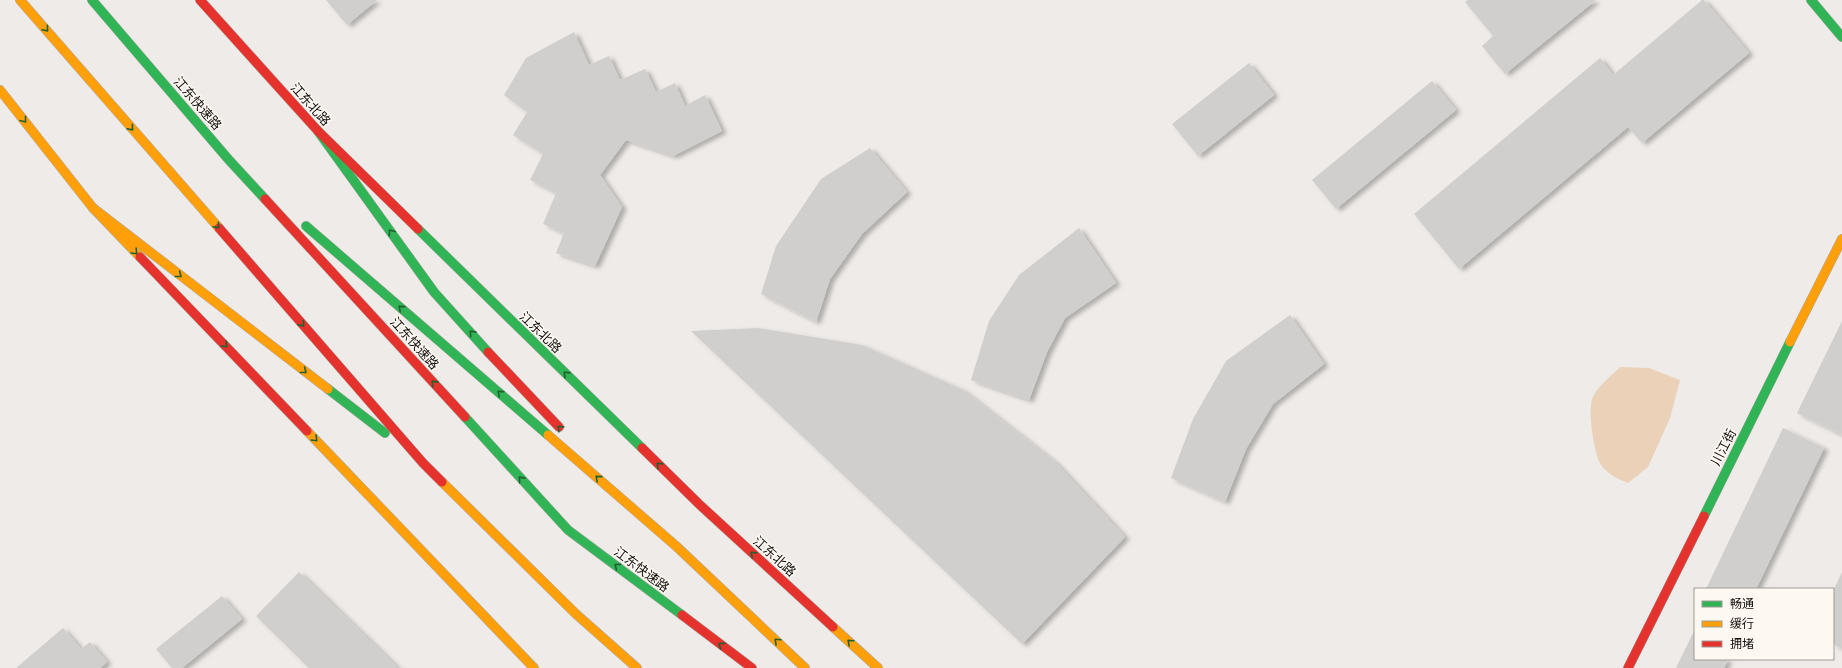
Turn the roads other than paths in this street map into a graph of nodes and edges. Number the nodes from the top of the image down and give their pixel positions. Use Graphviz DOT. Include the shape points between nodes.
graph roads {
  1 [pos="20,0"];
  2 [pos="92,0"];
  3 [pos="200,0"];
  4 [pos="1811,0"];
  5 [pos="1842,37"];
  6 [pos="0,90"];
  7 [pos="318,131"];
  8 [pos="229,160"];
  9 [pos="93,208"];
  10 [pos="289,212"];
  11 [pos="302,222"];
  12 [pos="1842,239"];
  13 [pos="565,433"];
  14 [pos="593,461"];
  15 [pos="423,463"];
  16 [pos="676,546"];
  17 [pos="534,668"];
  18 [pos="637,668"];
  19 [pos="752,668"];
  20 [pos="805,668"];
  21 [pos="878,668"];
  22 [pos="1628,668"];
  1 -- 15 [label="main road, one-way"];
  2 -- 8 [label="main road, 江东快速路"];
  3 -- 7 [label="main road, 江东北路"];
  4 -- 5 [label="main road"];
  6 -- 9 [label="main road, one-way"];
  13 -- 7 [label="main road, one-way" via="434,292"];
  21 -- 7 [label="main road, 江东北路, one-way" via="700,505"];
  8 -- 10 [label="main road"];
  19 -- 8 [label="main road, 江东快速路, one-way" via="568,530"];
  9 -- 15 [label="main road, one-way"];
  9 -- 17 [label="main road, one-way"];
  16 -- 11 [label="main road, one-way"];
  12 -- 22 [label="main road, 川江街"];
  14 -- 16 [label="main road"];
  15 -- 18 [label="main road" via="576,614"];
  20 -- 16 [label="main road, one-way"];
}
